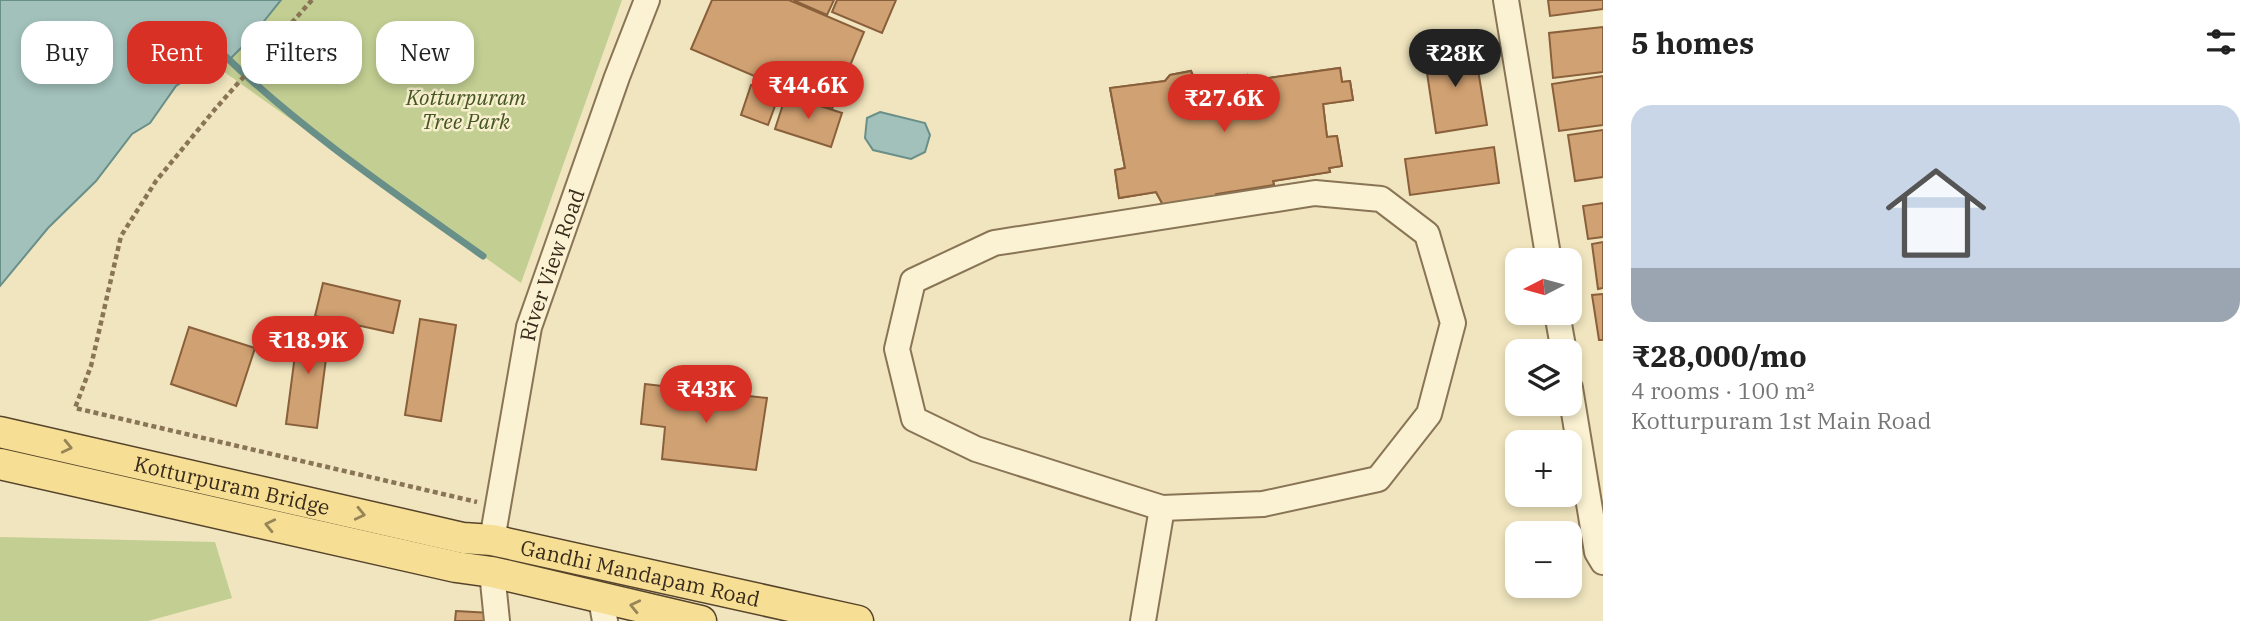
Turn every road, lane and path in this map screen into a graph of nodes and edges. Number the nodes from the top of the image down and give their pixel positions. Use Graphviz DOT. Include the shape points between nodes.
graph roads {
  1 [pos="312,0"];
  2 [pos="647,0"];
  3 [pos="1506,0"];
  4 [pos="1547,248"];
  5 [pos="1575,416"];
  6 [pos="0,432"];
  7 [pos="0,464"];
  8 [pos="496,507"];
  9 [pos="1162,508"];
  10 [pos="463,538"];
  11 [pos="492,540"];
  12 [pos="1603,562"];
  13 [pos="456,567"];
  14 [pos="492,572"];
  15 [pos="603,610"];
  16 [pos="496,621"];
  17 [pos="701,621"];
  18 [pos="858,621"];
  19 [pos="1143,621"];
  1 -- 8 [label="path" via="156,181 121,236 90,366 75,408"];
  2 -- 8 [label="street, River View Road" via="529,327"];
  3 -- 4 [label="street"];
  5 -- 12 [label="street" via="1597,552"];
  6 -- 10 [label="main road, Kotturpuram Bridge, one-way"];
  13 -- 7 [label="main road, Kotturpuram Bridge, one-way"];
  8 -- 11 [label="street, River View Road"];
  9 -- 9 [label="street" via="1263,504 1378,479 1430,414 1453,323 1427,234 1381,199 1315,193 994,243 913,281 897,349 914,419 976,449"];
  9 -- 19 [label="street"];
  10 -- 11 [label="main road, Gandhi Mandapam Road"];
  11 -- 18 [label="main road, Gandhi Mandapam Road"];
  13 -- 14 [label="main road, Gandhi Mandapam Road"];
  14 -- 15 [label="main road, Gandhi Mandapam Road"];
  14 -- 16 [label="street"];
  17 -- 15 [label="main road, Gandhi Mandapam Road, one-way"];
}
